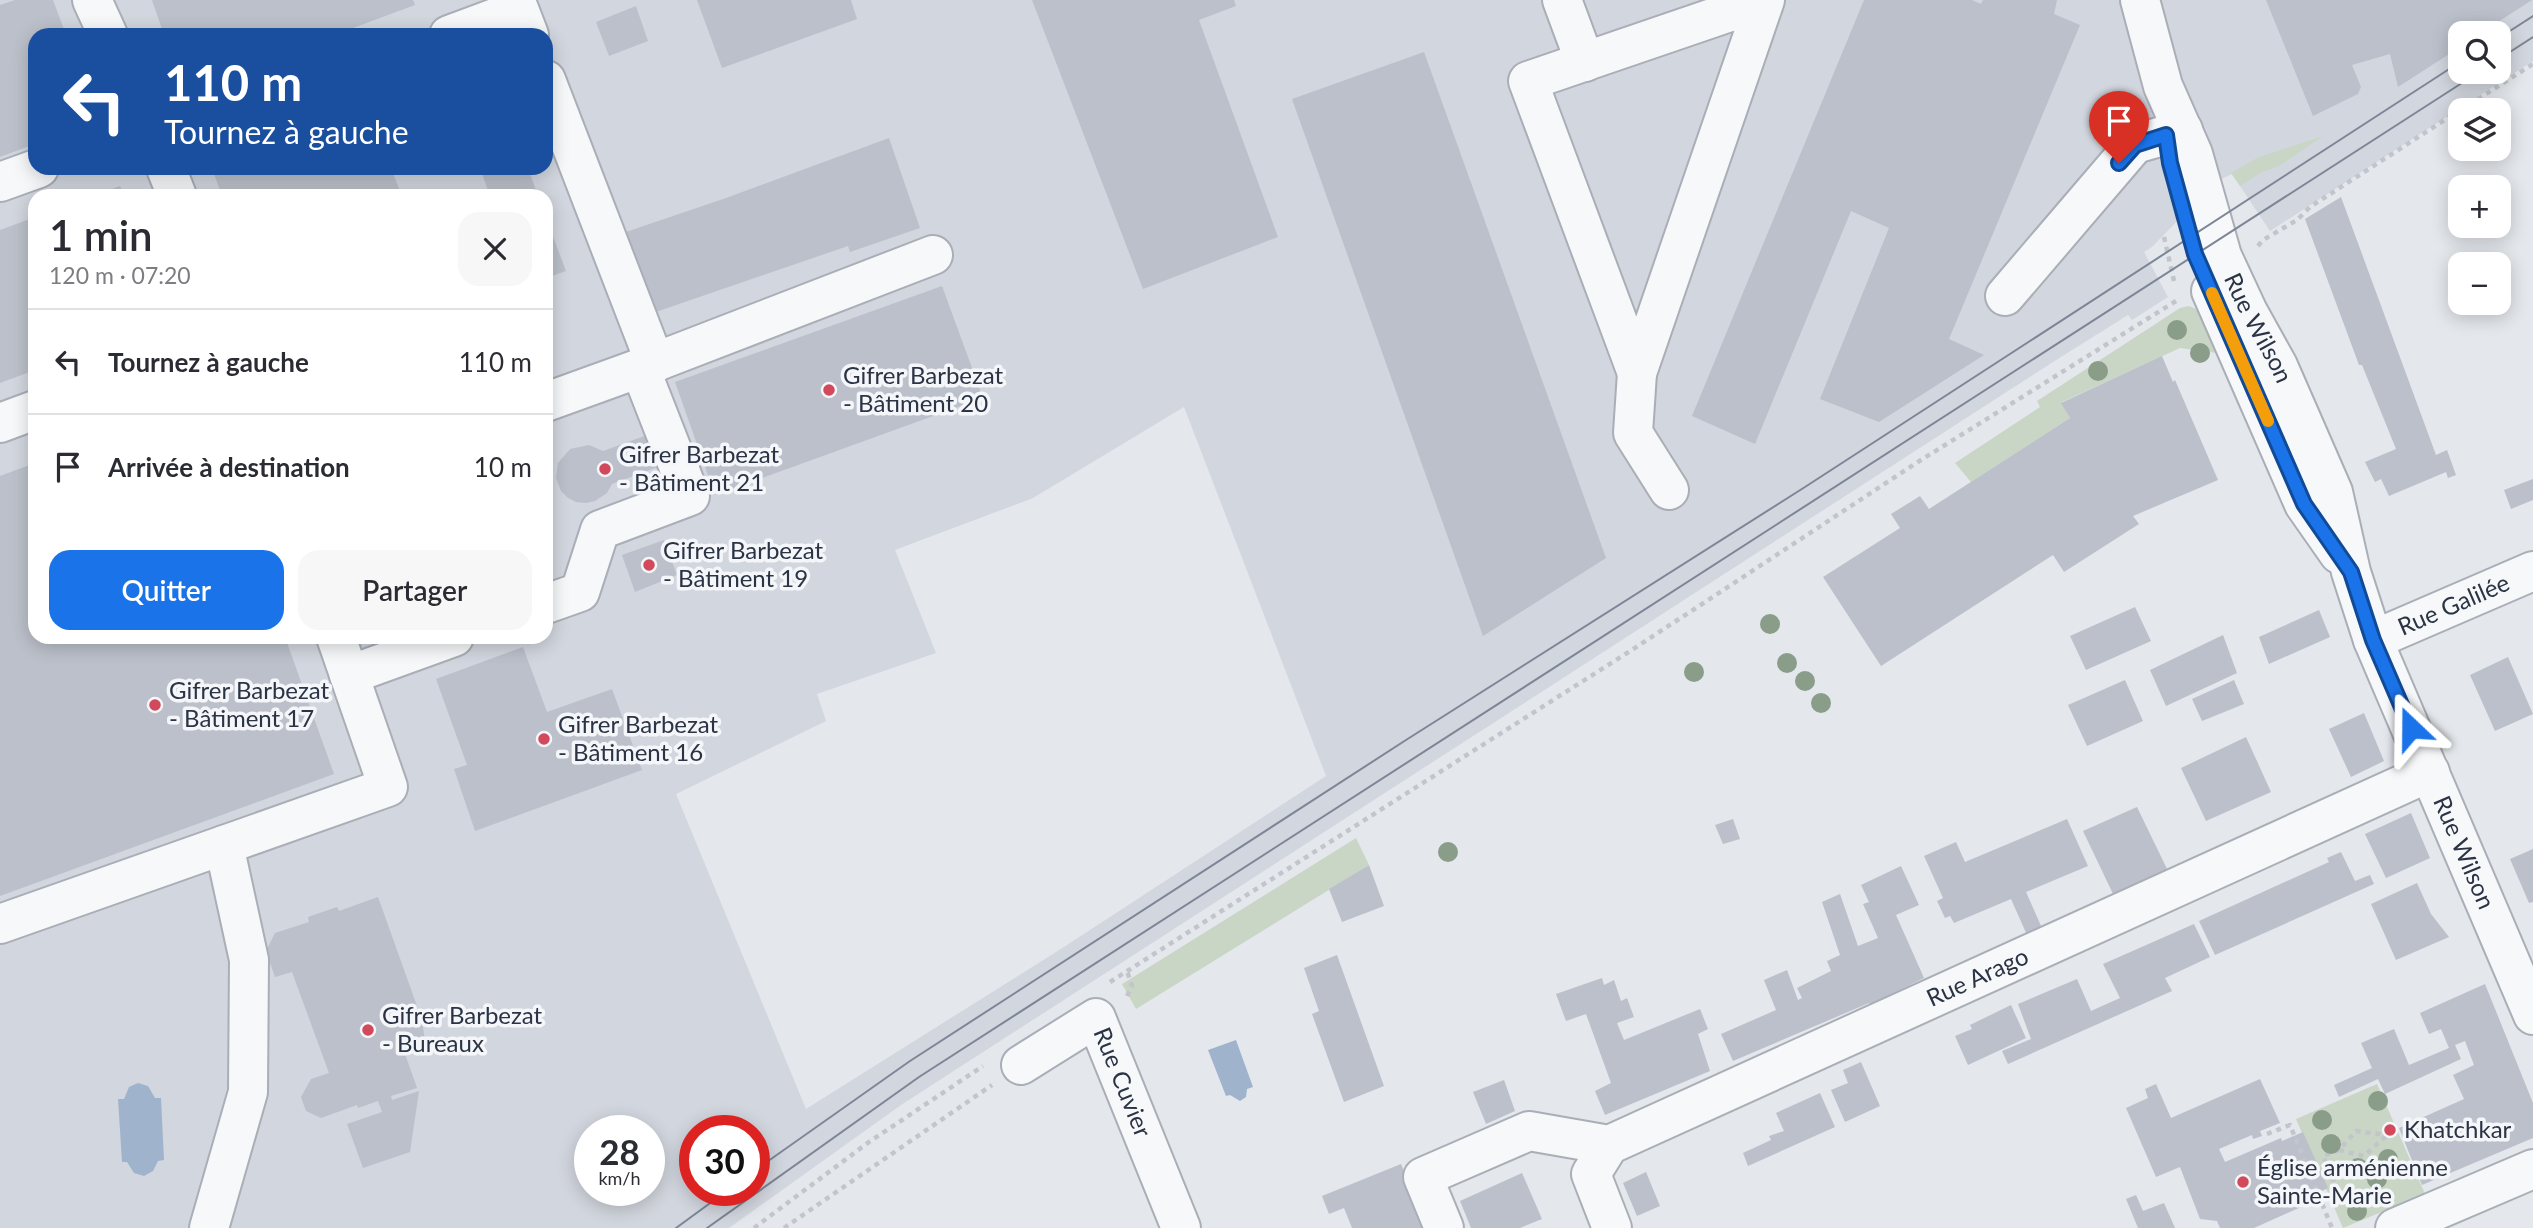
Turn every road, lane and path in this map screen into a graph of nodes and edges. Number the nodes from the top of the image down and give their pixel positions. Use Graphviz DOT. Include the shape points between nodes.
graph roads {
  1 [pos="92,0"];
  2 [pos="1562,0"];
  3 [pos="1765,0"];
  4 [pos="2140,0"];
  5 [pos="104,28"];
  6 [pos="468,28"];
  7 [pos="526,28"];
  8 [pos="1586,62"];
  9 [pos="2533,64"];
  10 [pos="2480,98"];
  11 [pos="553,100"];
  12 [pos="2448,118"];
  13 [pos="2174,133"];
  14 [pos="28,172"];
  15 [pos="0,182"];
  16 [pos="2164,237"];
  17 [pos="2255,250"];
  18 [pos="933,256"];
  19 [pos="2005,296"];
  20 [pos="648,366"];
  21 [pos="1637,373"];
  22 [pos="553,400"];
  23 [pos="28,413"];
  24 [pos="0,423"];
  25 [pos="1669,491"];
  26 [pos="2533,571"];
  27 [pos="553,602"];
  28 [pos="2373,640"];
  29 [pos="338,644"];
  30 [pos="435,644"];
  31 [pos="349,675"];
  32 [pos="2430,772"];
  33 [pos="224,845"];
  34 [pos="0,924"];
  35 [pos="1107,983"];
  36 [pos="2533,1015"];
  37 [pos="1005,1063"];
  38 [pos="2267,1134"];
  39 [pos="1609,1145"];
  40 [pos="2339,1150"];
  41 [pos="2533,1169"];
  42 [pos="2320,1199"];
  43 [pos="209,1228"];
  44 [pos="754,1228"];
  45 [pos="785,1228"];
  46 [pos="1181,1228"];
  47 [pos="1444,1228"];
  48 [pos="1612,1228"];
  49 [pos="2332,1228"];
  50 [pos="2395,1228"];
  1 -- 5 [label="street"];
  2 -- 8 [label="street"];
  3 -- 8 [label="street"];
  3 -- 21 [label="street"];
  4 -- 13 [label="street, Rue Wilson"];
  6 -- 7 [label="street" via="519,9"];
  8 -- 21 [label="street" via="1528,81"];
  9 -- 10 [label="path"];
  11 -- 20 [label="street"];
  12 -- 17 [label="path" via="2263,240"];
  13 -- 19 [label="street" via="2135,145"];
  13 -- 28 [label="street, Rue Wilson" via="2193,154 2231,278 2278,366 2333,492"];
  14 -- 15 [label="street"];
  16 -- 35 [label="path" via="2178,300"];
  18 -- 20 [label="street"];
  20 -- 22 [label="street"];
  20 -- 27 [label="street" via="690,496 600,530 580,592"];
  21 -- 25 [label="street" via="1633,433"];
  23 -- 24 [label="street"];
  26 -- 28 [label="street, Rue Galilée"];
  28 -- 32 [label="street, Rue Wilson"];
  29 -- 31 [label="street"];
  30 -- 31 [label="street"];
  31 -- 33 [label="street" via="388,787"];
  32 -- 36 [label="street, Rue Wilson"];
  32 -- 39 [label="street, Rue Arago"];
  33 -- 34 [label="street"];
  33 -- 43 [label="street" via="249,960 248,1092"];
  37 -- 44 [label="path" via="869,1142"];
  37 -- 45 [label="path"];
  37 -- 46 [label="street, Rue Cuvier" via="1096,1018"];
  38 -- 42 [label="path" via="2290,1125"];
  39 -- 47 [label="street" via="1529,1131 1423,1177"];
  39 -- 48 [label="street" via="1591,1174"];
  40 -- 40 [label="path" via="2364,1156 2387,1135 2356,1131"];
  40 -- 42 [label="path" via="2323,1156 2338,1191"];
  41 -- 50 [label="street"];
  42 -- 49 [label="path"];
}
